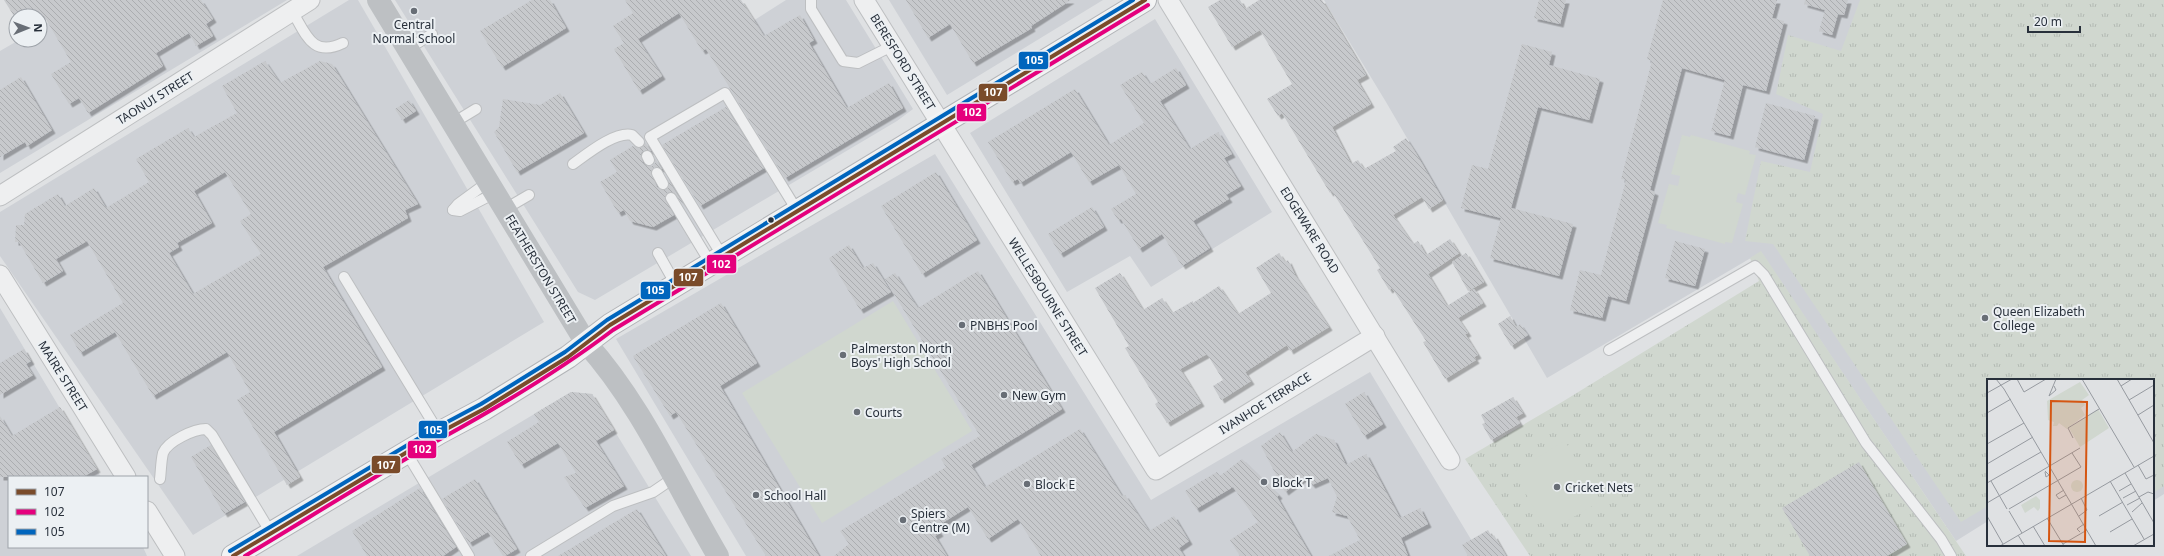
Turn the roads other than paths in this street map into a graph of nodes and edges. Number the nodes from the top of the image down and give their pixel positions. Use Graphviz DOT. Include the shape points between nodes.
graph roads {
  1 [pos="310,0"];
  2 [pos="378,0"];
  3 [pos="811,0"];
  4 [pos="864,0"];
  5 [pos="1146,0"];
  6 [pos="1168,0"];
  7 [pos="292,11"];
  8 [pos="432,34"];
  9 [pos="343,43"];
  10 [pos="892,46"];
  11 [pos="408,49"];
  12 [pos="476,109"];
  13 [pos="453,123"];
  14 [pos="941,125"];
  15 [pos="639,142"];
  16 [pos="573,164"];
  17 [pos="657,173"];
  18 [pos="663,184"];
  19 [pos="496,195"];
  20 [pos="529,195"];
  21 [pos="0,196"];
  22 [pos="672,198"];
  23 [pos="798,212"];
  24 [pos="658,253"];
  25 [pos="717,261"];
  26 [pos="0,275"];
  27 [pos="344,277"];
  28 [pos="676,285"];
  29 [pos="1375,336"];
  30 [pos="586,343"];
  31 [pos="1609,350"];
  32 [pos="439,433"];
  33 [pos="406,452"];
  34 [pos="1450,460"];
  35 [pos="1156,470"];
  36 [pos="125,476"];
  37 [pos="675,477"];
  38 [pos="160,479"];
  39 [pos="148,513"];
  40 [pos="271,533"];
  41 [pos="175,556"];
  42 [pos="233,556"];
  43 [pos="469,556"];
  44 [pos="531,556"];
  45 [pos="718,556"];
  46 [pos="1951,556"];
  1 -- 7 [label="street, TAONUI STREET"];
  2 -- 11 [label="main road, FEATHERSTON STREET"];
  3 -- 10 [label="lane" via="811,9 843,61 858,63"];
  4 -- 10 [label="street, BERESFORD STREET"];
  5 -- 14 [label="highway"];
  6 -- 29 [label="street, EDGEWARE ROAD"];
  7 -- 9 [label="lane" via="315,45 322,49"];
  7 -- 21 [label="street, TAONUI STREET"];
  8 -- 11 [label="lane"];
  10 -- 14 [label="street, BERESFORD STREET"];
  11 -- 13 [label="main road, FEATHERSTON STREET"];
  12 -- 13 [label="lane"];
  13 -- 19 [label="main road, FEATHERSTON STREET"];
  14 -- 23 [label="highway"];
  14 -- 35 [label="street, WELLESBOURNE STREET"];
  15 -- 16 [label="lane" via="632,136 623,134 599,146"];
  17 -- 18 [label="lane"];
  19 -- 20 [label="lane"];
  19 -- 30 [label="main road, FEATHERSTON STREET"];
  22 -- 25 [label="lane"];
  23 -- 25 [label="highway"];
  23 -- 25 [label="lane" via="725,93 650,137"];
  24 -- 28 [label="lane"];
  25 -- 28 [label="highway"];
  26 -- 36 [label="street, MAIRE STREET"];
  27 -- 32 [label="lane"];
  28 -- 30 [label="highway" via="610,324"];
  29 -- 34 [label="street, EDGEWARE ROAD"];
  29 -- 35 [label="street, IVANHOE TERRACE"];
  30 -- 32 [label="highway" via="484,409"];
  30 -- 37 [label="main road, FEATHERSTON STREET" via="610,370"];
  31 -- 46 [label="lane" via="1755,266 1764,275 1866,443 1941,539"];
  32 -- 33 [label="highway"];
  33 -- 40 [label="highway"];
  33 -- 43 [label="lane"];
  37 -- 44 [label="lane" via="653,492 613,506"];
  37 -- 45 [label="main road, FEATHERSTON STREET"];
  38 -- 40 [label="lane" via="163,454 167,446 197,429 206,429"];
  39 -- 41 [label="street"];
  40 -- 42 [label="highway"];
}
